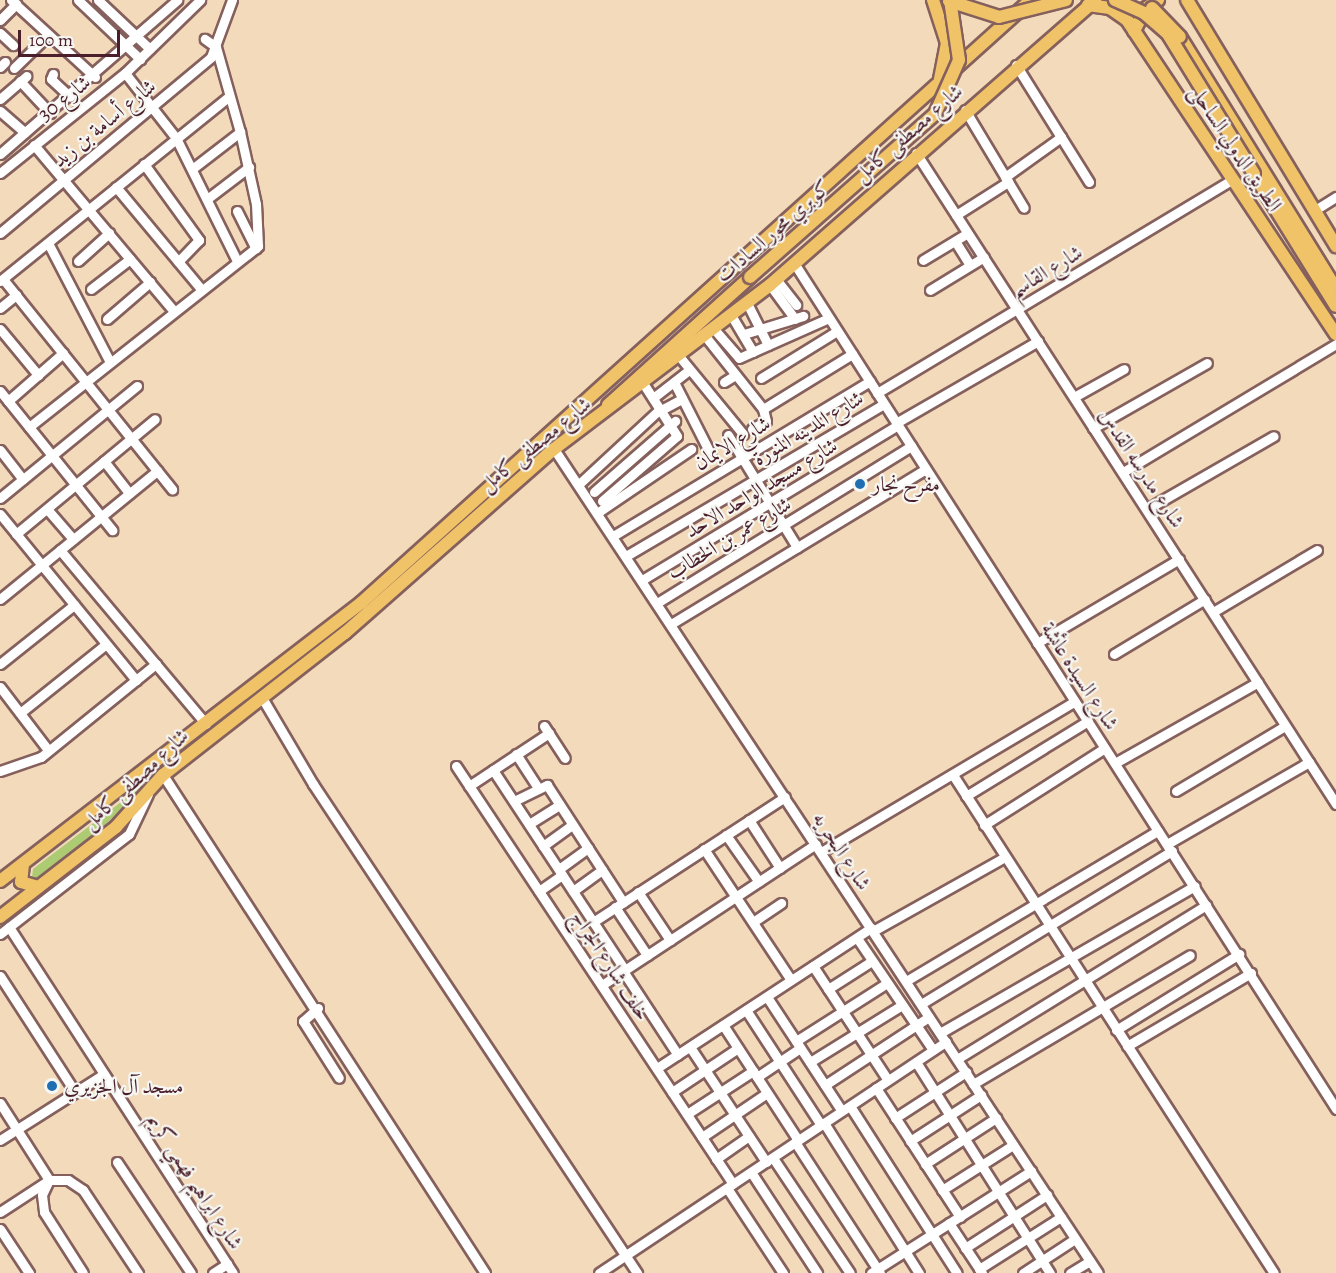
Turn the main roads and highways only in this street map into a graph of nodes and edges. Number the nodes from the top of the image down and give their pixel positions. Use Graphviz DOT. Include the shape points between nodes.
graph roads {
  1 [pos="933,0"];
  2 [pos="947,0"];
  3 [pos="1031,0"];
  4 [pos="1064,0"];
  5 [pos="1115,0"];
  6 [pos="1138,0"];
  7 [pos="1158,0"];
  8 [pos="1187,0"];
  9 [pos="1092,2"];
  10 [pos="1134,31"];
  11 [pos="939,80"];
  12 [pos="1258,172"];
  13 [pos="834,181"];
  14 [pos="862,199"];
  15 [pos="792,218"];
  16 [pos="817,241"];
  17 [pos="1336,246"];
  18 [pos="1336,289"];
  19 [pos="1336,306"];
  20 [pos="1336,334"];
  21 [pos="605,411"];
  22 [pos="23,864"];
  23 [pos="0,880"];
  24 [pos="38,887"];
  25 [pos="0,917"];
  1 -- 2 [label="main road"];
  1 -- 11 [label="main road" via="946,43"];
  2 -- 4 [label="main road, bridge" via="999,17"];
  2 -- 21 [label="main road, كوبري محور السادات, bridge" via="959,60 935,114 625,384"];
  3 -- 11 [label="main road, شارع مصطفى كامل"];
  5 -- 12 [label="main road, bridge" via="1144,13 1167,34"];
  6 -- 12 [label="main road, bridge" via="1176,31"];
  7 -- 10 [label="main road" via="1139,16"];
  8 -- 17 [label="main road, الطريق الدولي الساحلى"];
  9 -- 10 [label="main road, الطريق الدولي الساحلى" via="1118,12"];
  9 -- 14 [label="main road, شارع مصطفى كامل"];
  10 -- 20 [label="main road, الطريق الدولي الساحلى"];
  11 -- 13 [label="main road, شارع مصطفى كامل"];
  12 -- 18 [label="main road"];
  12 -- 19 [label="main road"];
  13 -- 14 [label="main road" via="840,201"];
  13 -- 15 [label="main road, شارع مصطفى كامل"];
  14 -- 16 [label="main road, شارع مصطفى كامل"];
  15 -- 16 [label="main road" via="812,218 818,226"];
  15 -- 22 [label="main road, شارع مصطفى كامل" via="361,603"];
  16 -- 21 [label="main road, شارع مصطفى كامل" via="710,333"];
  21 -- 24 [label="main road, شارع مصطفى كامل" via="554,449 345,633 163,775 116,827"];
  22 -- 23 [label="main road, شارع مصطفى كامل"];
  22 -- 24 [label="main road" via="21,882"];
  24 -- 25 [label="main road, شارع مصطفى كامل"];
}
